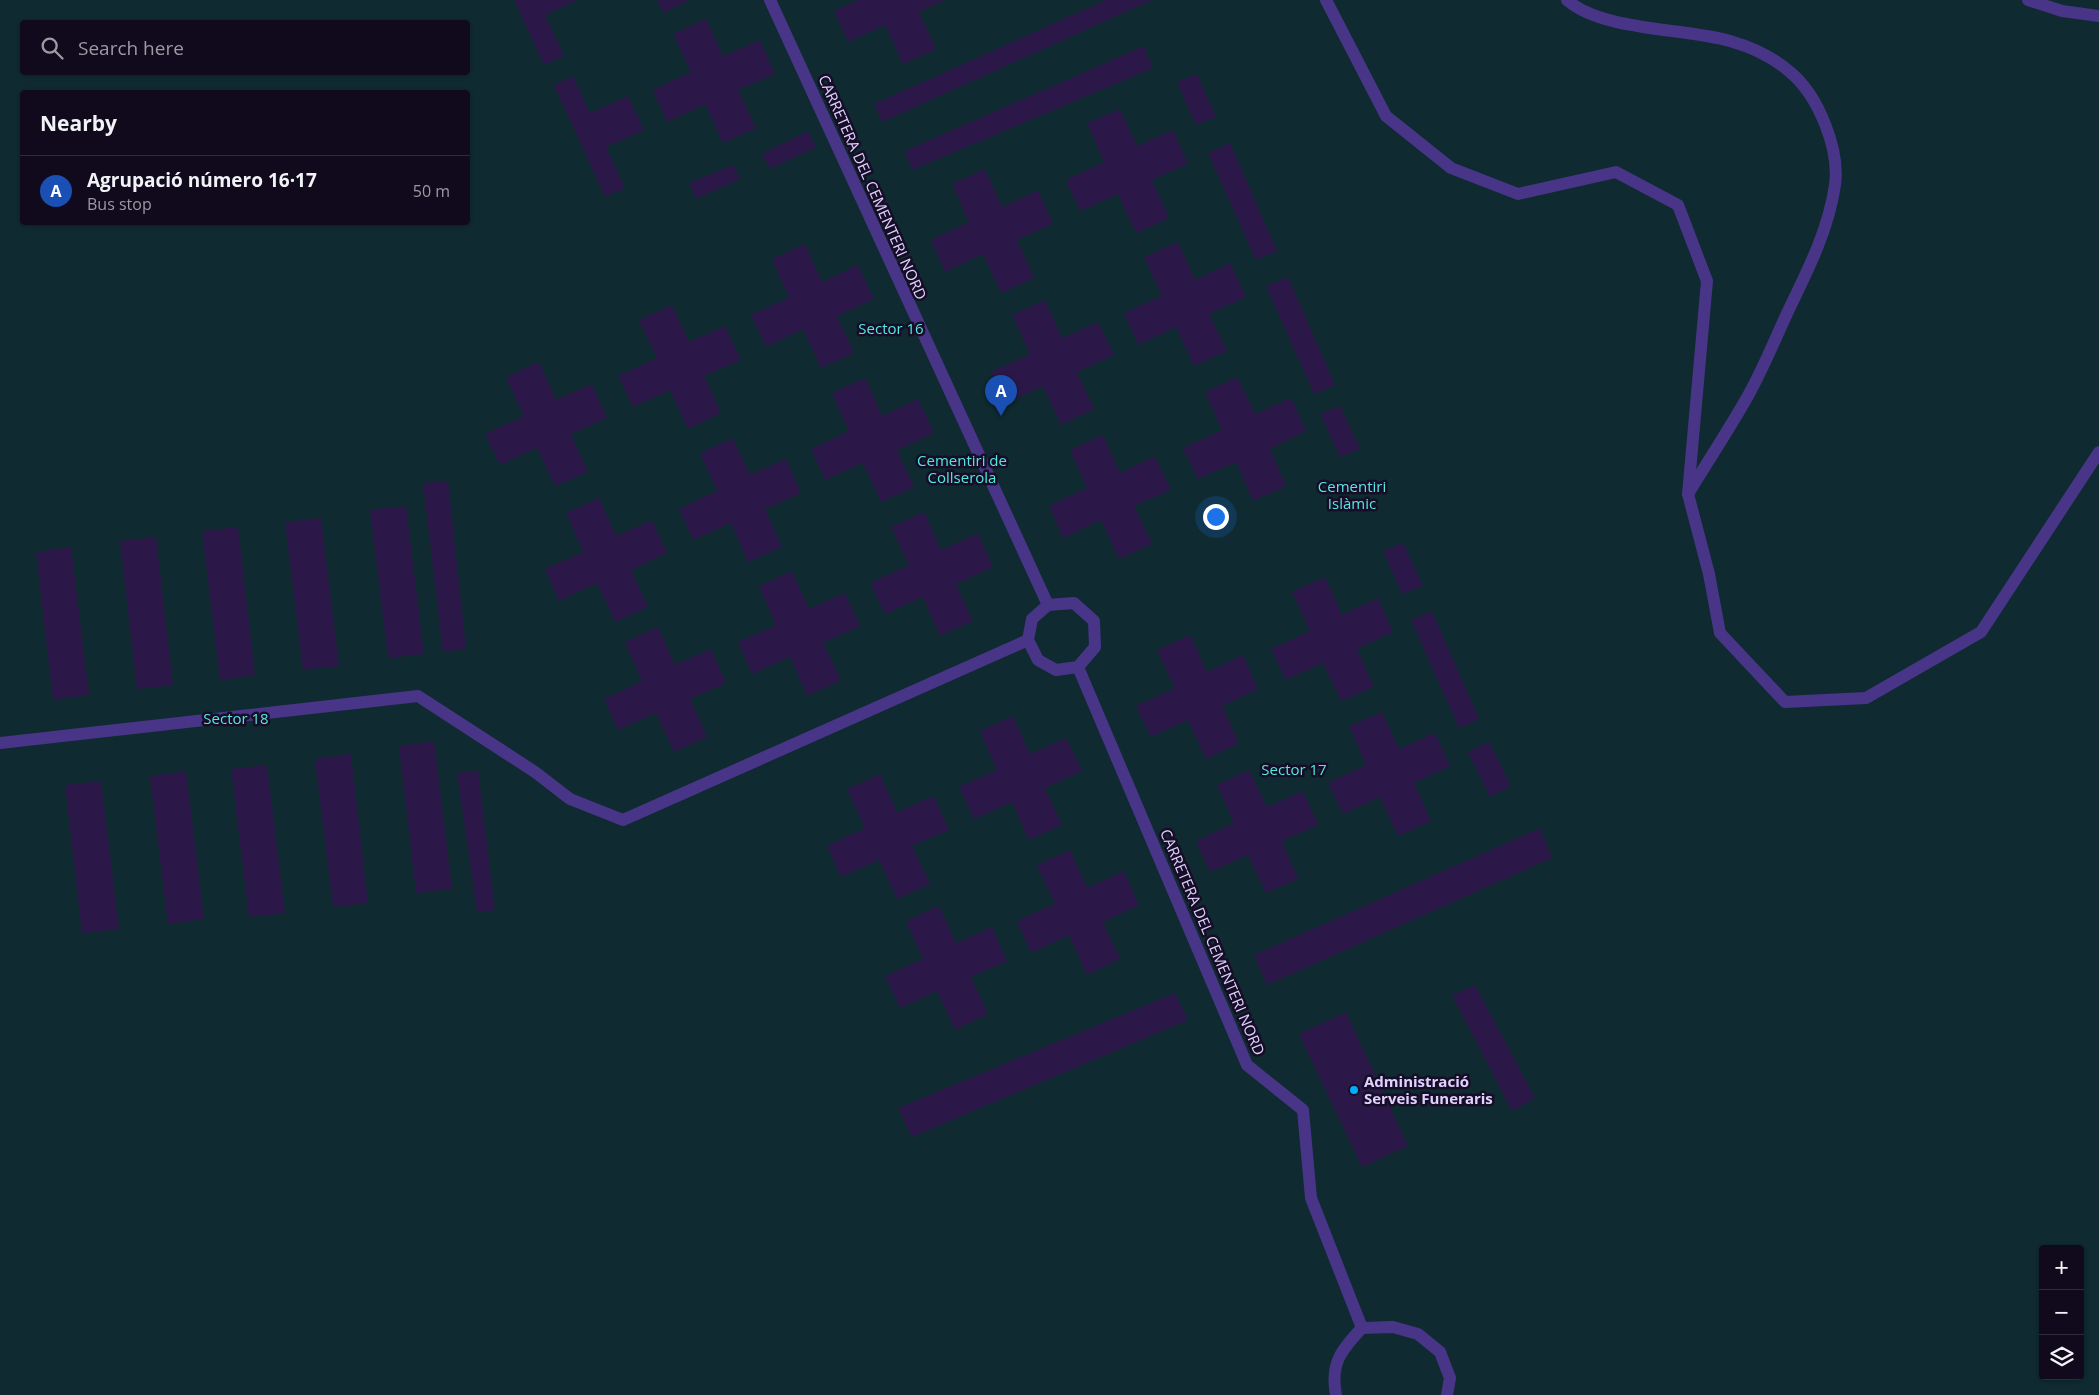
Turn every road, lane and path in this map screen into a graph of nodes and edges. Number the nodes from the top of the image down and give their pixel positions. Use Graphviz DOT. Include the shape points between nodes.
graph roads {
  1 [pos="770,0"];
  2 [pos="1326,0"];
  3 [pos="1567,0"];
  4 [pos="2028,0"];
  5 [pos="2099,16"];
  6 [pos="2099,452"];
  7 [pos="1688,494"];
  8 [pos="1048,605"];
  9 [pos="1028,640"];
  10 [pos="1078,667"];
  11 [pos="0,743"];
  12 [pos="1362,1328"];
  13 [pos="1336,1395"];
  14 [pos="1447,1395"];
  1 -- 8 [label="street, CARRETERA DEL CEMENTERI NORD"];
  2 -- 7 [label="street" via="1386,116 1451,168 1518,194 1616,172 1678,205 1707,281"];
  3 -- 7 [label="street" via="1576,8 1599,18 1730,41 1765,55 1791,72 1809,93 1825,123 1834,155 1834,192 1828,220 1813,260 1749,394"];
  4 -- 5 [label="street" via="2062,11"];
  6 -- 7 [label="street" via="1982,632 1866,698 1785,702 1720,633 1709,574"];
  8 -- 9 [label="street" via="1032,619"];
  8 -- 10 [label="street" via="1074,603 1094,621 1096,647"];
  9 -- 10 [label="street" via="1038,660 1056,670"];
  9 -- 11 [label="street" via="623,820 570,799 535,772 418,696"];
  10 -- 12 [label="street, CARRETERA DEL CEMENTERI NORD" via="1246,1065 1302,1110 1311,1198"];
  12 -- 13 [label="street" via="1343,1348 1333,1377"];
  12 -- 14 [label="street" via="1393,1327 1418,1334 1440,1352 1450,1378"];
}
